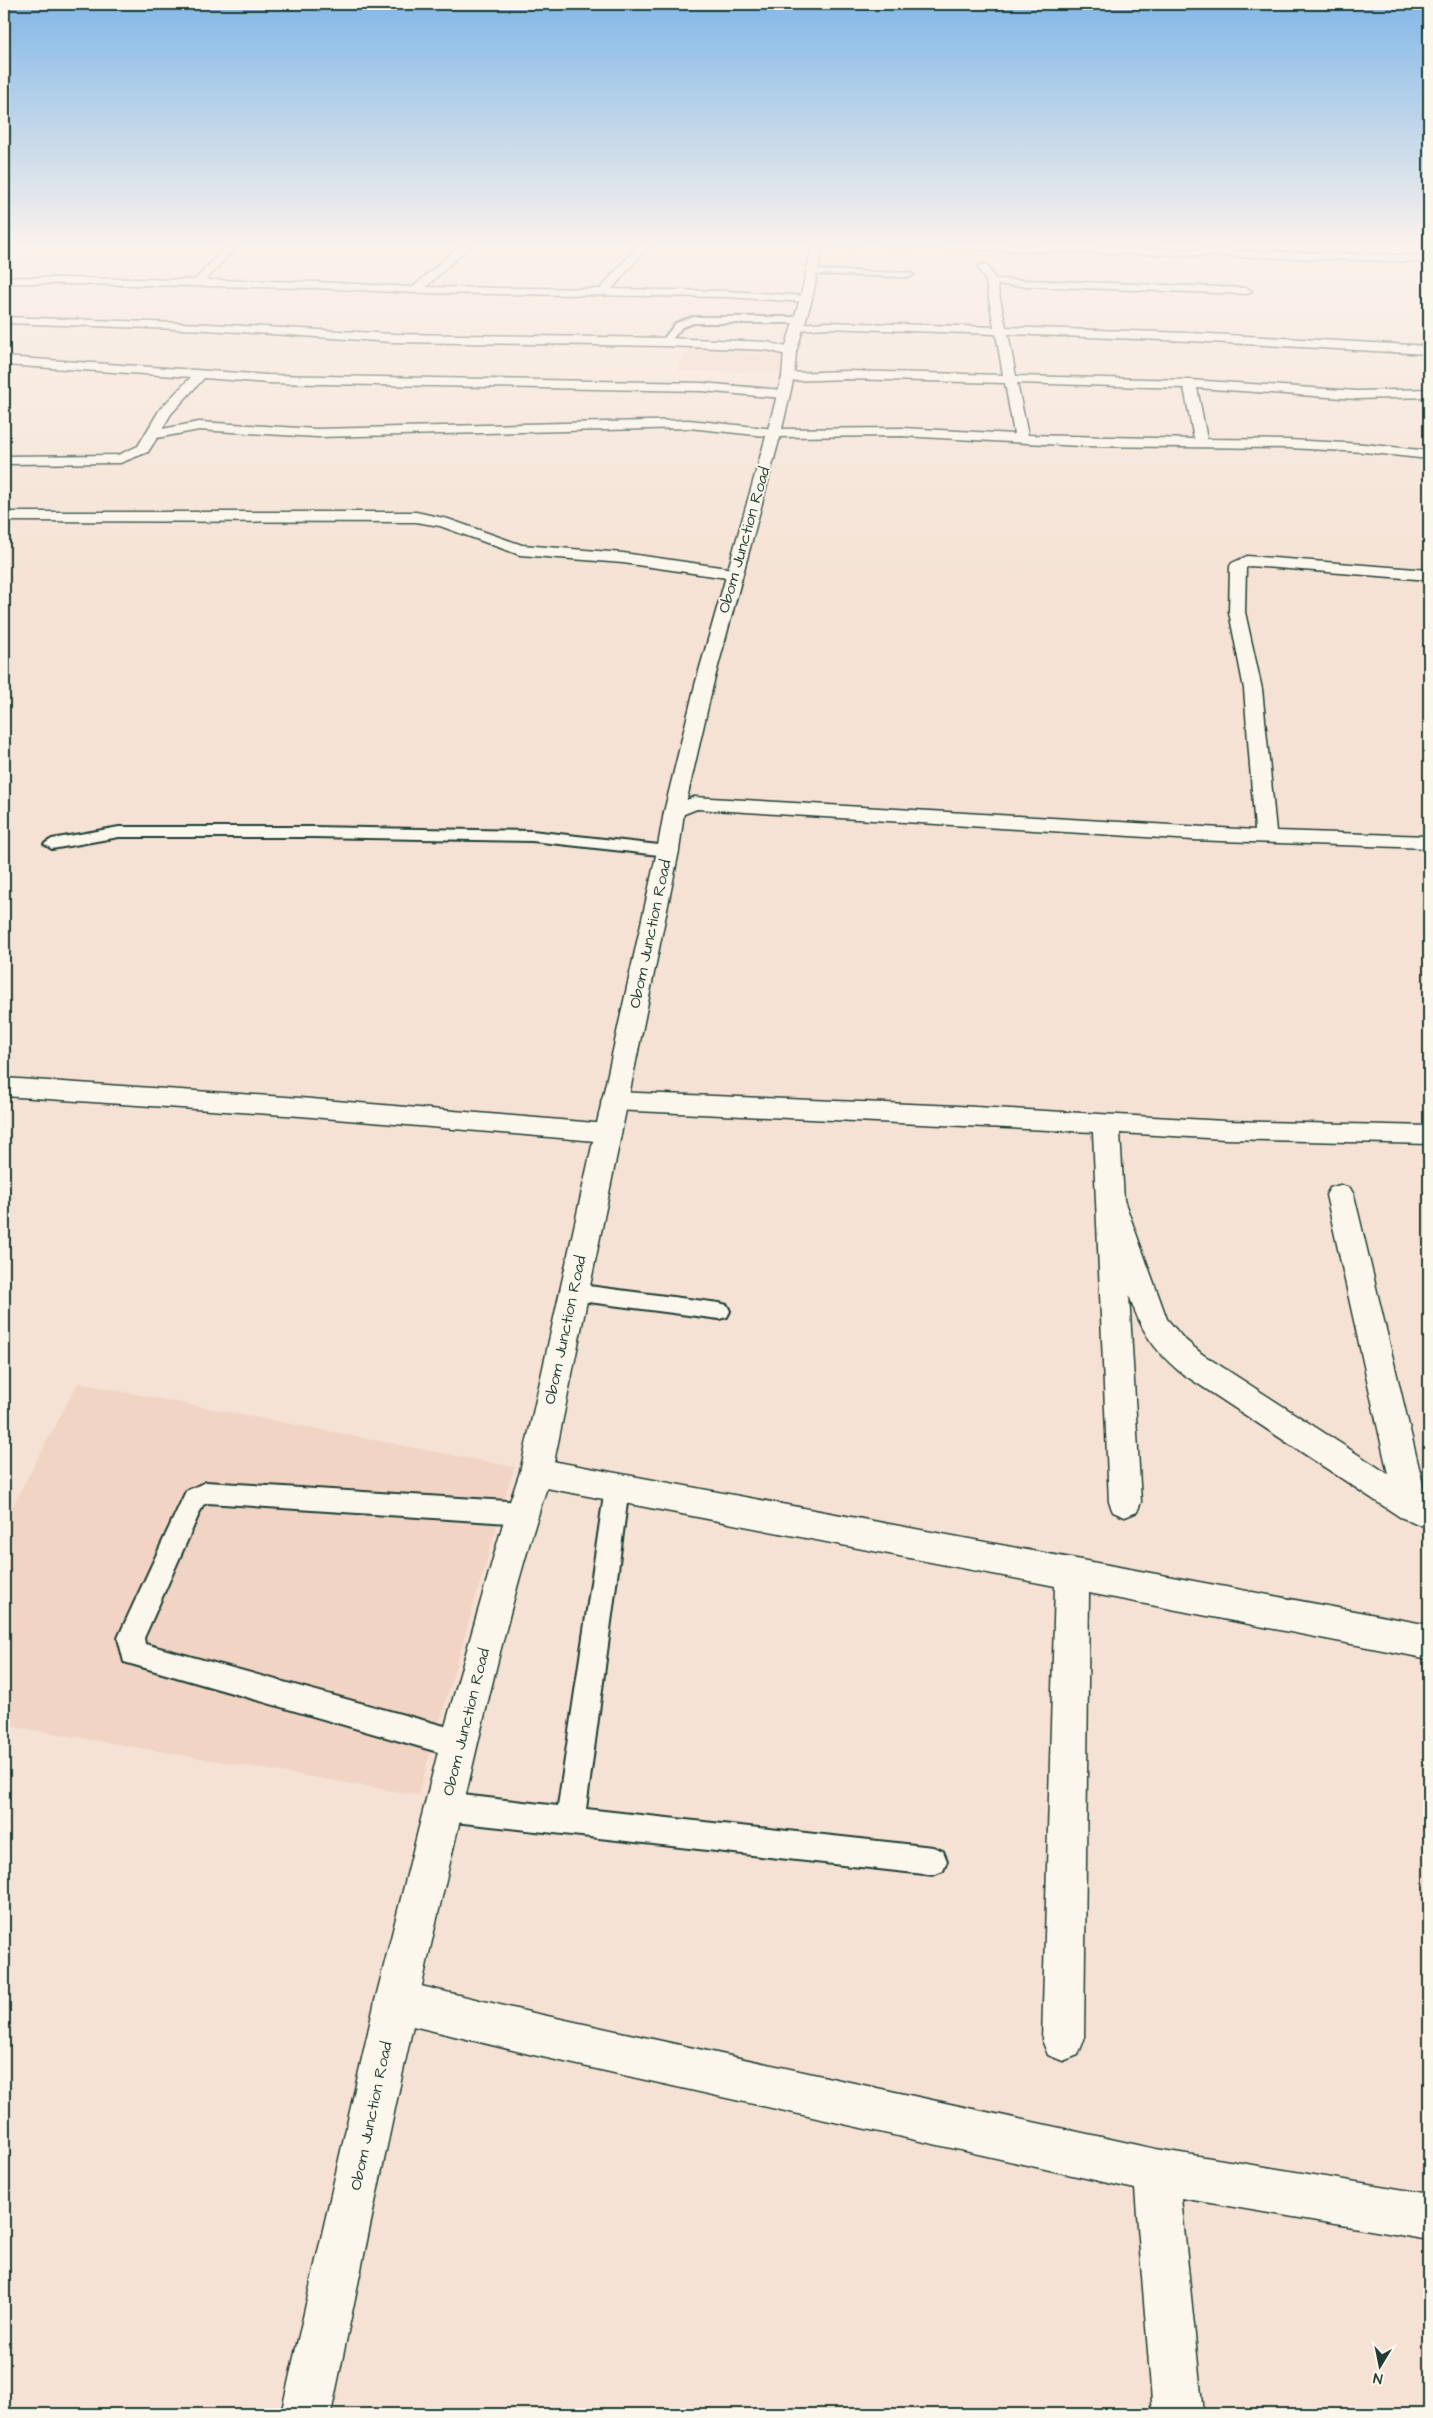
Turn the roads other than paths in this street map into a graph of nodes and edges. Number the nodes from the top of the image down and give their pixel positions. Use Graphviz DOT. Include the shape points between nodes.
graph roads {
  1 [pos="743,357"];
  2 [pos="792,357"];
  3 [pos="833,357"];
  4 [pos="1006,357"];
  5 [pos="4,361"];
  6 [pos="200,375"];
  7 [pos="1011,380"];
  8 [pos="1190,384"];
  9 [pos="540,385"];
  10 [pos="1429,393"];
  11 [pos="540,401"];
  12 [pos="774,433"];
  13 [pos="152,435"];
  14 [pos="1022,440"];
  15 [pos="1201,442"];
  16 [pos="1429,455"];
  17 [pos="4,460"];
  18 [pos="4,517"];
  19 [pos="734,574"];
  20 [pos="1429,575"];
  21 [pos="674,812"];
  22 [pos="1266,837"];
  23 [pos="1429,842"];
  24 [pos="52,844"];
  25 [pos="668,851"];
  26 [pos="4,1087"];
  27 [pos="614,1101"];
  28 [pos="1106,1123"];
  29 [pos="607,1133"];
  30 [pos="1429,1135"];
  31 [pos="1340,1195"];
  32 [pos="1109,1198"];
  33 [pos="572,1292"];
  34 [pos="719,1311"];
  35 [pos="536,1472"];
  36 [pos="617,1488"];
  37 [pos="1125,1502"];
  38 [pos="1420,1510"];
  39 [pos="522,1513"];
  40 [pos="1072,1574"];
  41 [pos="1429,1642"];
  42 [pos="459,1744"];
  43 [pos="445,1807"];
  44 [pos="570,1821"];
  45 [pos="933,1860"];
  46 [pos="396,2001"];
  47 [pos="1063,2040"];
  48 [pos="1156,2171"];
  49 [pos="1429,2217"];
  50 [pos="306,2414"];
  51 [pos="1178,2414"];
  1 -- 9 [label="street" via="702,387"];
  2 -- 12 [label="street, Obom Junction Road"];
  3 -- 7 [label="street" via="846,375"];
  4 -- 7 [label="street"];
  5 -- 6 [label="street"];
  6 -- 9 [label="street"];
  6 -- 13 [label="street" via="165,412"];
  7 -- 8 [label="street"];
  7 -- 14 [label="street"];
  8 -- 10 [label="street" via="1357,395"];
  8 -- 15 [label="street"];
  9 -- 11 [label="street"];
  12 -- 13 [label="street" via="689,424 540,422 317,433 199,426"];
  12 -- 14 [label="street" via="902,432"];
  12 -- 19 [label="street, Obom Junction Road"];
  13 -- 17 [label="street" via="142,449 120,459"];
  14 -- 15 [label="street"];
  15 -- 16 [label="street" via="1364,448"];
  18 -- 19 [label="street" via="416,517 443,522 520,550 623,558"];
  19 -- 21 [label="street, Obom Junction Road"];
  20 -- 22 [label="street" via="1264,561 1247,561 1238,566 1237,612 1253,689"];
  21 -- 22 [label="street" via="694,803"];
  21 -- 25 [label="street, Obom Junction Road"];
  22 -- 23 [label="street"];
  24 -- 25 [label="lane" via="119,832 303,832 532,836"];
  25 -- 27 [label="street, Obom Junction Road"];
  26 -- 29 [label="street" via="300,1107"];
  27 -- 28 [label="street"];
  27 -- 29 [label="street, Obom Junction Road"];
  28 -- 30 [label="street" via="1225,1130"];
  28 -- 32 [label="street"];
  29 -- 33 [label="street, Obom Junction Road"];
  31 -- 38 [label="street"];
  32 -- 37 [label="street"];
  32 -- 38 [label="street" via="1154,1324 1172,1347 1191,1363"];
  33 -- 34 [label="lane"];
  33 -- 35 [label="street, Obom Junction Road"];
  35 -- 36 [label="street"];
  35 -- 39 [label="street, Obom Junction Road"];
  36 -- 40 [label="street"];
  36 -- 44 [label="lane"];
  39 -- 42 [label="street, Obom Junction Road"];
  39 -- 42 [label="lane" via="206,1492 194,1498 131,1638 133,1653"];
  40 -- 41 [label="street"];
  40 -- 47 [label="street"];
  42 -- 43 [label="street, Obom Junction Road"];
  43 -- 44 [label="lane"];
  43 -- 46 [label="street, Obom Junction Road"];
  44 -- 45 [label="lane"];
  46 -- 48 [label="street"];
  46 -- 50 [label="street, Obom Junction Road"];
  48 -- 49 [label="street"];
  48 -- 51 [label="street"];
}
